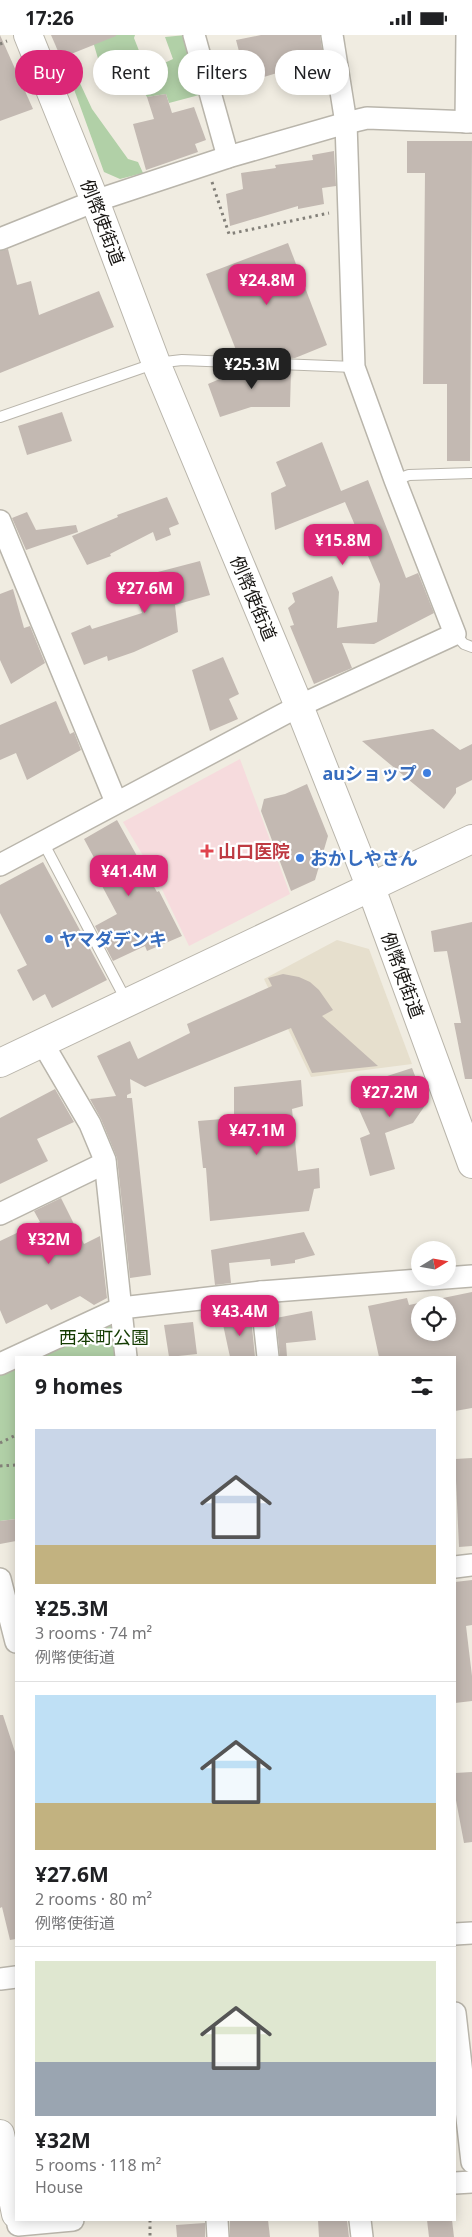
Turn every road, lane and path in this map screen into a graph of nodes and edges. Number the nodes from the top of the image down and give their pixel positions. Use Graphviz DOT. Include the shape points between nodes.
graph roads {
  1 [pos="28,35"];
  2 [pos="194,35"];
  3 [pos="332,35"];
  4 [pos="467,35"];
  5 [pos="469,122"];
  6 [pos="346,123"];
  7 [pos="228,157"];
  8 [pos="210,175"];
  9 [pos="96,201"];
  10 [pos="349,209"];
  11 [pos="0,239"];
  12 [pos="156,363"];
  13 [pos="354,367"];
  14 [pos="0,417"];
  15 [pos="472,473"];
  16 [pos="395,480"];
  17 [pos="0,521"];
  18 [pos="455,633"];
  19 [pos="472,647"];
  20 [pos="299,706"];
  21 [pos="116,802"];
  22 [pos="472,839"];
  23 [pos="43,842"];
  24 [pos="0,865"];
  25 [pos="371,888"];
  26 [pos="127,1002"];
  27 [pos="42,1042"];
  28 [pos="0,1063"];
  29 [pos="105,1163"];
  30 [pos="472,1164"];
  31 [pos="0,1214"];
  32 [pos="472,1276"];
  33 [pos="261,1293"];
  34 [pos="121,1308"];
  35 [pos="17,1356"];
  36 [pos="126,1356"];
  37 [pos="268,1356"];
  38 [pos="15,1357"];
  39 [pos="0,1364"];
  40 [pos="15,1436"];
  41 [pos="0,1443"];
  42 [pos="0,1465"];
  43 [pos="15,1465"];
  44 [pos="472,1565"];
  45 [pos="456,1567"];
  46 [pos="0,1579"];
  47 [pos="8,1612"];
  48 [pos="15,1638"];
  49 [pos="472,1933"];
  50 [pos="456,1934"];
  51 [pos="15,1977"];
  52 [pos="0,1979"];
  53 [pos="456,2022"];
  54 [pos="0,2134"];
  55 [pos="472,2162"];
  56 [pos="472,2182"];
  57 [pos="456,2183"];
  58 [pos="15,2209"];
  59 [pos="60,2221"];
  60 [pos="150,2221"];
  61 [pos="217,2221"];
  62 [pos="360,2221"];
  63 [pos="18,2224"];
  64 [pos="150,2237"];
  65 [pos="218,2237"];
  66 [pos="362,2237"];
  1 -- 9 [label="main road, 例幣使街道"];
  2 -- 7 [label="street"];
  3 -- 6 [label="street"];
  4 -- 5 [label="street"];
  5 -- 6 [label="street" via="367,118"];
  6 -- 7 [label="street"];
  6 -- 10 [label="street"];
  7 -- 9 [label="street"];
  8 -- 10 [label="path" via="229,234"];
  9 -- 11 [label="street"];
  9 -- 12 [label="main road, 例幣使街道"];
  10 -- 13 [label="street"];
  12 -- 13 [label="lane" via="182,360"];
  12 -- 14 [label="lane"];
  12 -- 20 [label="main road, 例幣使街道"];
  13 -- 16 [label="street"];
  15 -- 16 [label="lane" via="409,475"];
  16 -- 18 [label="street"];
  17 -- 21 [label="street"];
  18 -- 19 [label="lane" via="464,644"];
  18 -- 20 [label="street"];
  20 -- 21 [label="street"];
  20 -- 25 [label="main road, 例幣使街道"];
  21 -- 23 [label="street"];
  22 -- 25 [label="main road"];
  23 -- 24 [label="street"];
  23 -- 26 [label="lane"];
  25 -- 26 [label="main road"];
  25 -- 30 [label="main road, 例幣使街道"];
  26 -- 27 [label="main road"];
  27 -- 28 [label="main road"];
  27 -- 29 [label="street" via="90,1124"];
  29 -- 31 [label="street"];
  29 -- 34 [label="street"];
  32 -- 33 [label="street"];
  33 -- 34 [label="street"];
  33 -- 37 [label="street"];
  34 -- 35 [label="street"];
  34 -- 36 [label="street"];
  38 -- 39 [label="street"];
  40 -- 41 [label="path"];
  42 -- 43 [label="path"];
  44 -- 45 [label="street"];
  46 -- 47 [label="street"];
  47 -- 48 [label="street"];
  49 -- 50 [label="street"];
  51 -- 52 [label="street"];
  53 -- 55 [label="street"];
  54 -- 58 [label="main road"];
  56 -- 57 [label="street"];
  59 -- 63 [label="street"];
  60 -- 64 [label="path"];
  61 -- 65 [label="street"];
  62 -- 66 [label="street"];
}
